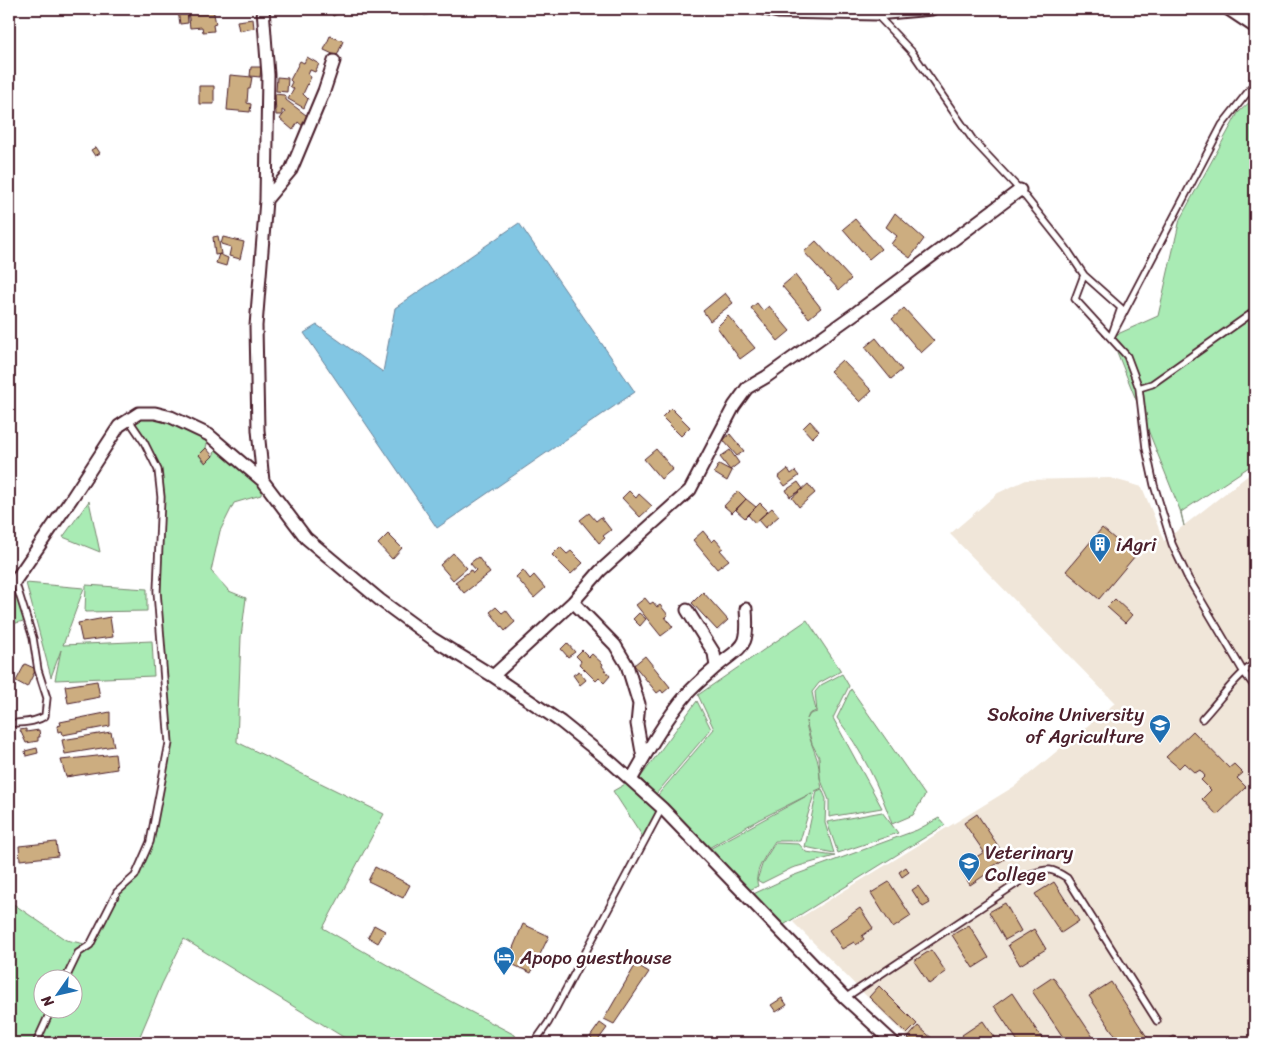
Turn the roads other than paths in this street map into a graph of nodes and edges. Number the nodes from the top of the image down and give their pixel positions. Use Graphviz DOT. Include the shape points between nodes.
graph roads {
  1 [pos="263,9"];
  2 [pos="768,9"];
  3 [pos="932,9"];
  4 [pos="1228,9"];
  5 [pos="876,14"];
  6 [pos="1255,27"];
  7 [pos="334,61"];
  8 [pos="1255,83"];
  9 [pos="1020,190"];
  10 [pos="266,200"];
  11 [pos="1084,275"];
  12 [pos="1255,311"];
  13 [pos="1111,337"];
  14 [pos="1139,388"];
  15 [pos="129,420"];
  16 [pos="263,482"];
  17 [pos="12,582"];
  18 [pos="573,602"];
  19 [pos="746,609"];
  20 [pos="687,610"];
  21 [pos="1255,663"];
  22 [pos="716,667"];
  23 [pos="1243,671"];
  24 [pos="493,676"];
  25 [pos="1255,687"];
  26 [pos="1202,719"];
  27 [pos="9,724"];
  28 [pos="643,758"];
  29 [pos="631,780"];
  30 [pos="662,808"];
  31 [pos="70,970"];
  32 [pos="845,998"];
  33 [pos="46,1020"];
  34 [pos="1157,1021"];
  35 [pos="36,1043"];
  36 [pos="534,1043"];
  37 [pos="894,1043"];
  1 -- 10 [label="street" via="268,75"];
  2 -- 5 [label="street" via="778,12"];
  3 -- 5 [label="street"];
  4 -- 6 [label="street"];
  5 -- 9 [label="lane" via="912,52 973,140"];
  7 -- 10 [label="street" via="291,170"];
  8 -- 13 [label="lane" via="1222,125"];
  9 -- 11 [label="lane"];
  9 -- 18 [label="street" via="857,312 747,388 734,406 690,490 600,571"];
  10 -- 16 [label="street" via="256,326 258,430"];
  11 -- 13 [label="lane" via="1075,299"];
  11 -- 13 [label="lane" via="1121,308"];
  12 -- 14 [label="lane" via="1152,384"];
  13 -- 14 [label="lane" via="1127,356"];
  14 -- 23 [label="lane" via="1146,448 1172,544 1188,578"];
  15 -- 16 [label="street" via="139,414 171,417 209,435"];
  15 -- 17 [label="street" via="118,426 76,493"];
  15 -- 31 [label="lane" via="158,470 161,497 157,591 169,743 150,842 135,876 116,892 90,945 78,953"];
  16 -- 24 [label="street" via="306,538 432,639"];
  17 -- 27 [label="lane" via="33,638 47,698 45,716"];
  18 -- 24 [label="street"];
  18 -- 28 [label="street" via="615,645 626,664 639,704 637,724"];
  19 -- 22 [label="street" via="747,637 742,648"];
  20 -- 22 [label="street" via="714,653"];
  21 -- 23 [label="lane"];
  22 -- 28 [label="street" via="688,693 666,720"];
  23 -- 25 [label="lane"];
  23 -- 26 [label="lane"];
  24 -- 29 [label="street" via="561,722"];
  28 -- 29 [label="street"];
  29 -- 30 [label="street"];
  30 -- 32 [label="street"];
  30 -- 36 [label="lane" via="548,1023"];
  32 -- 34 [label="lane" via="1031,874 1054,869 1068,878"];
  32 -- 37 [label="street"];
  33 -- 35 [label="lane"];
}
